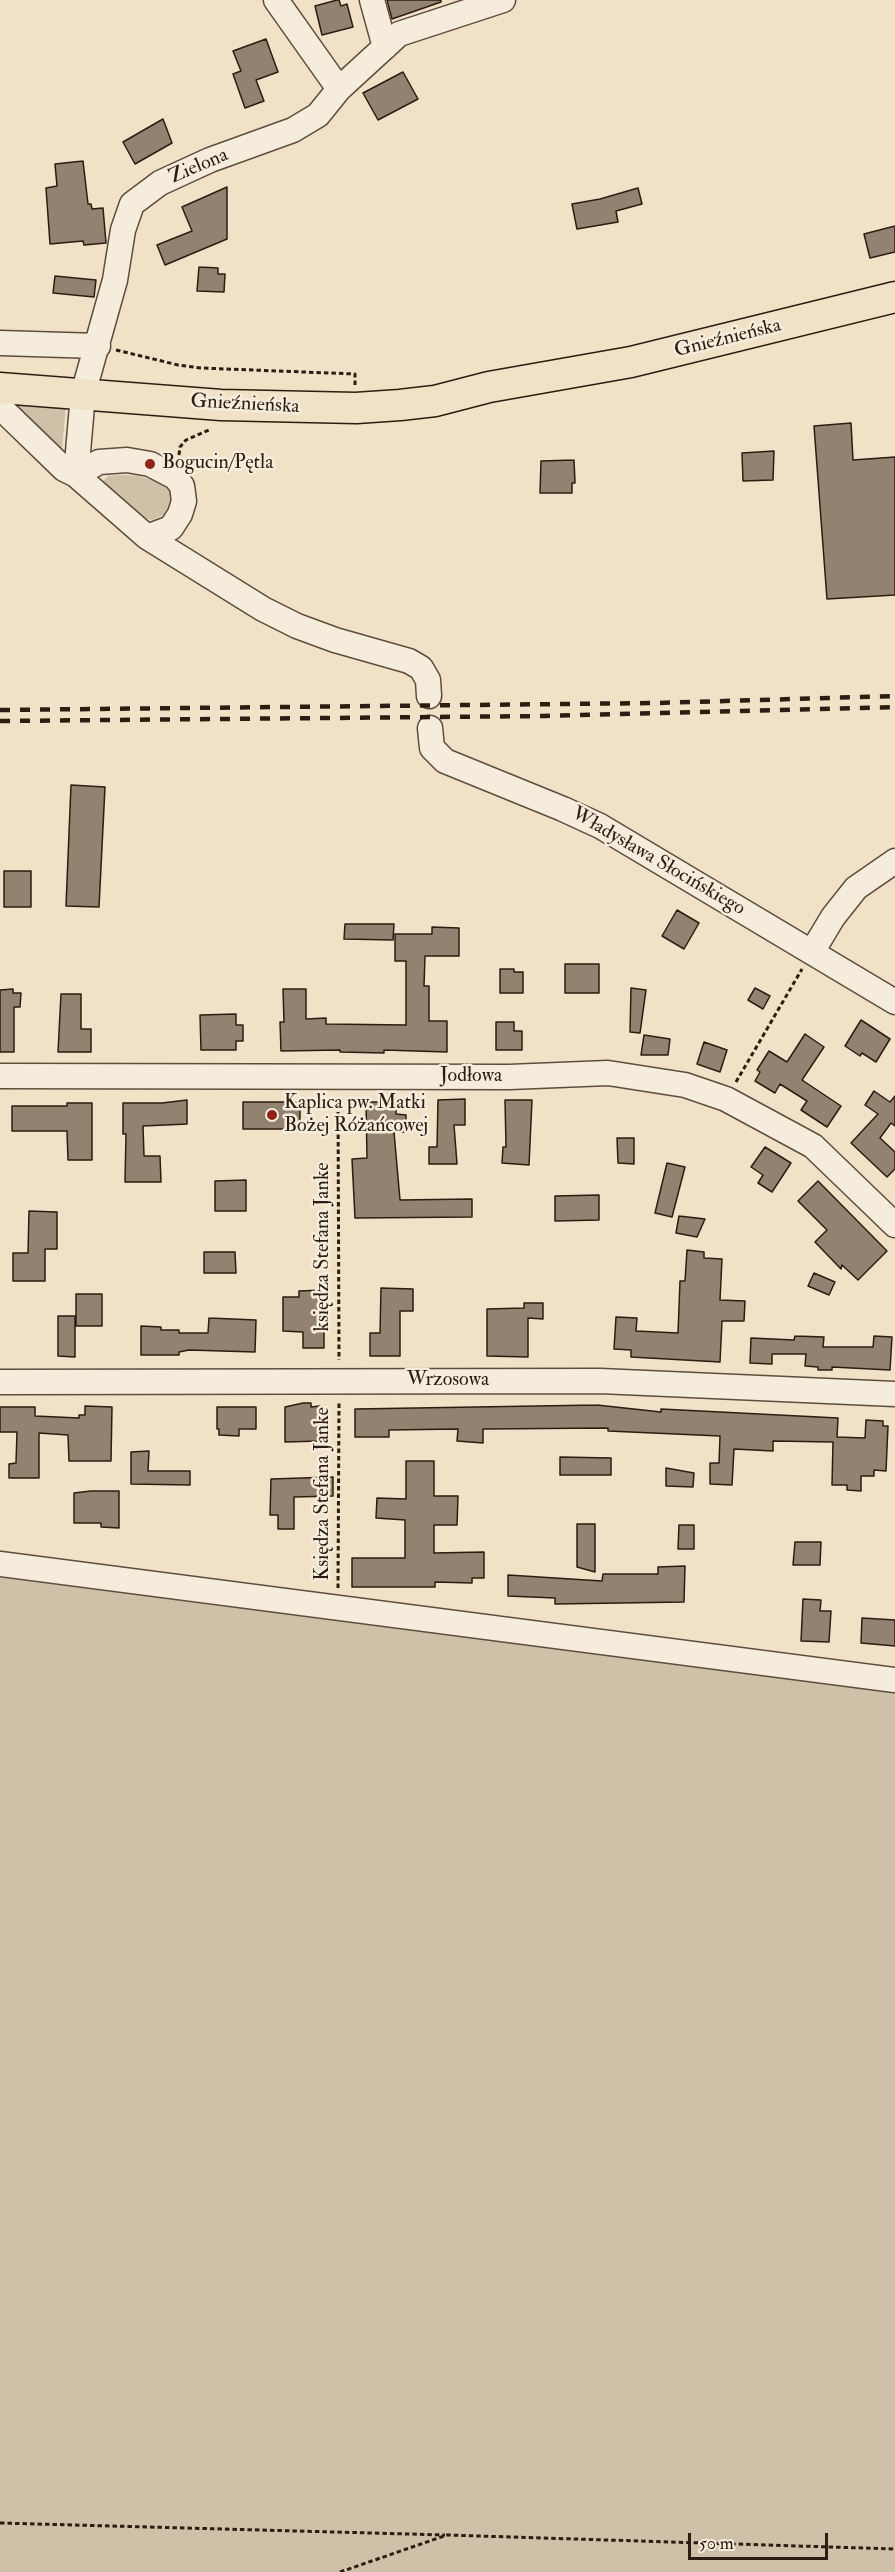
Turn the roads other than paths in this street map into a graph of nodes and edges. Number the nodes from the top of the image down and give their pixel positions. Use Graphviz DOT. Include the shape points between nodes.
graph roads {
  1 [pos="276,0"];
  2 [pos="372,0"];
  3 [pos="502,0"];
  4 [pos="385,47"];
  5 [pos="339,89"];
  6 [pos="895,297"];
  7 [pos="0,343"];
  8 [pos="98,346"];
  9 [pos="0,369"];
  10 [pos="86,385"];
  11 [pos="0,388"];
  12 [pos="0,407"];
  13 [pos="76,475"];
  14 [pos="147,537"];
  15 [pos="429,696"];
  16 [pos="430,728"];
  17 [pos="895,861"];
  18 [pos="812,952"];
  19 [pos="895,1002"];
  20 [pos="0,1076"];
  21 [pos="895,1225"];
  22 [pos="0,1382"];
  23 [pos="895,1394"];
  24 [pos="0,1564"];
  25 [pos="895,1680"];
  1 -- 5 [label="street"];
  2 -- 4 [label="street"];
  3 -- 4 [label="street, Zielona" via="399,34"];
  4 -- 5 [label="street, Zielona"];
  5 -- 8 [label="street, Zielona" via="318,115 294,130 210,160 160,183 132,204"];
  6 -- 10 [label="main road, Gnieźnieńska" via="642,360 489,387 435,401 356,408 221,405"];
  7 -- 8 [label="street"];
  8 -- 10 [label="street, Zielona"];
  9 -- 10 [label="main road, Gnieźnieńska"];
  10 -- 11 [label="main road, Gnieźnieńska"];
  10 -- 13 [label="street, Zielona"];
  12 -- 13 [label="street" via="64,469"];
  13 -- 14 [label="street"];
  13 -- 14 [label="street" via="99,462 127,460 150,464 175,477 182,486 184,501 180,514 171,528"];
  14 -- 15 [label="street" via="297,626 409,661 421,668 428,680"];
  16 -- 18 [label="street, Władysława Słocińskiego" via="432,748 445,761 600,826"];
  17 -- 18 [label="street" via="856,888"];
  18 -- 19 [label="street, Władysława Słocińskiego"];
  20 -- 21 [label="street, Jodłowa" via="509,1077 608,1073 685,1085 726,1100 813,1146"];
  22 -- 23 [label="street, Wrzosowa" via="600,1381"];
  24 -- 25 [label="street"];
}
